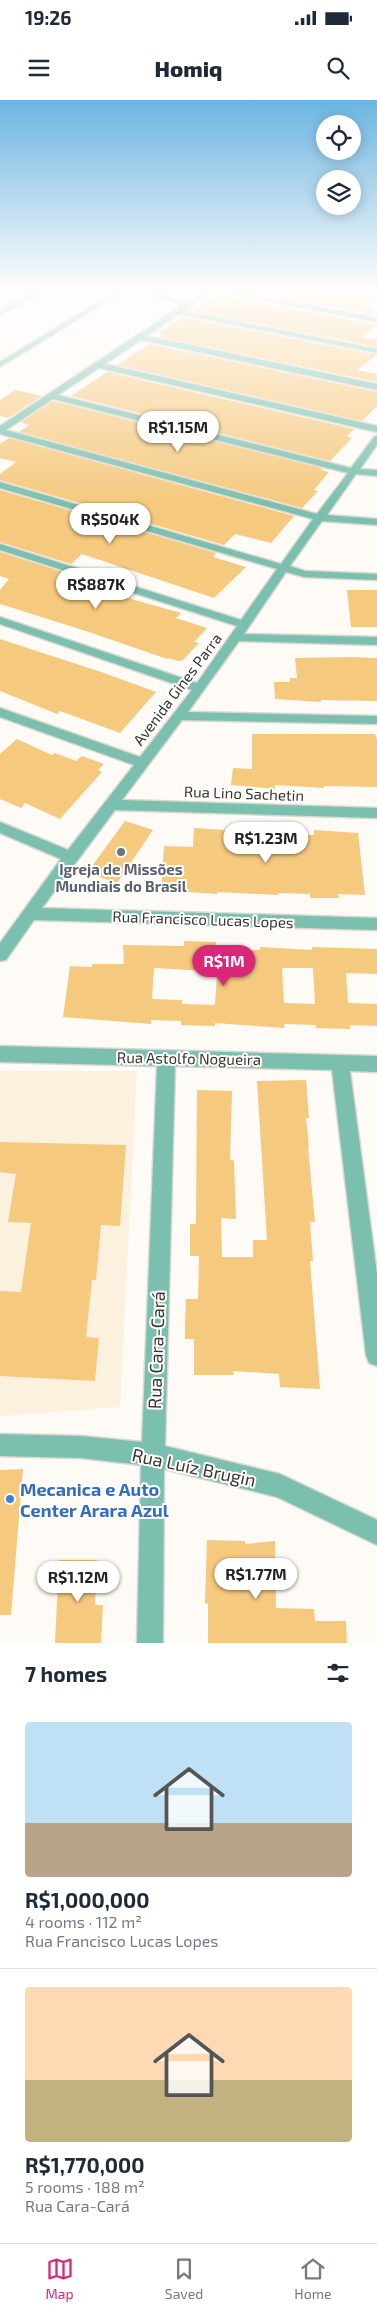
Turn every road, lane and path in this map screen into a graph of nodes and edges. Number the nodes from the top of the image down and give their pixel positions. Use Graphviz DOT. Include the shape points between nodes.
graph roads {
  1 [pos="107,360"];
  2 [pos="249,360"];
  3 [pos="98,366"];
  4 [pos="377,387"];
  5 [pos="52,396"];
  6 [pos="377,429"];
  7 [pos="0,431"];
  8 [pos="377,439"];
  9 [pos="353,471"];
  10 [pos="377,473"];
  11 [pos="0,485"];
  12 [pos="320,518"];
  13 [pos="377,522"];
  14 [pos="0,547"];
  15 [pos="283,568"];
  16 [pos="377,577"];
  17 [pos="0,620"];
  18 [pos="244,625"];
  19 [pos="236,637"];
  20 [pos="377,641"];
  21 [pos="200,688"];
  22 [pos="0,712"];
  23 [pos="179,716"];
  24 [pos="377,720"];
  25 [pos="142,763"];
  26 [pos="110,805"];
  27 [pos="377,813"];
  28 [pos="0,827"];
  29 [pos="71,857"];
  30 [pos="30,914"];
  31 [pos="377,924"];
  32 [pos="0,955"];
  33 [pos="0,1054"];
  34 [pos="166,1058"];
  35 [pos="340,1062"];
  36 [pos="377,1064"];
  37 [pos="377,1355"];
  38 [pos="0,1445"];
  39 [pos="153,1455"];
  40 [pos="377,1533"];
  41 [pos="150,1643"];
  1 -- 3 [label="street"];
  2 -- 4 [label="street"];
  3 -- 5 [label="street"];
  3 -- 6 [label="street"];
  5 -- 7 [label="street"];
  5 -- 9 [label="street"];
  7 -- 12 [label="street"];
  8 -- 9 [label="street, Avenida Gines Parra"];
  9 -- 10 [label="street"];
  9 -- 12 [label="street, Avenida Gines Parra"];
  11 -- 15 [label="street"];
  12 -- 13 [label="street"];
  12 -- 15 [label="street, Avenida Gines Parra"];
  14 -- 18 [label="street"];
  15 -- 16 [label="street" via="323,576"];
  15 -- 18 [label="street, Avenida Gines Parra"];
  17 -- 21 [label="street"];
  18 -- 19 [label="street, Avenida Gines Parra"];
  19 -- 20 [label="street"];
  19 -- 21 [label="street, Avenida Gines Parra"];
  21 -- 23 [label="street, Avenida Gines Parra"];
  22 -- 25 [label="street"];
  23 -- 24 [label="street"];
  23 -- 25 [label="street, Avenida Gines Parra"];
  25 -- 26 [label="street, Avenida Gines Parra"];
  26 -- 27 [label="street, Rua Lino Sachetin"];
  26 -- 29 [label="street, Avenida Gines Parra"];
  28 -- 29 [label="street"];
  29 -- 30 [label="street, Avenida Gines Parra"];
  30 -- 31 [label="street, Rua Francisco Lucas Lopes"];
  30 -- 32 [label="street, Avenida Gines Parra"];
  33 -- 34 [label="street, Rua Astolfo Nogueira"];
  34 -- 35 [label="street, Rua Astolfo Nogueira"];
  34 -- 39 [label="street, Rua Cara-Cará"];
  35 -- 36 [label="street, Rua Astolfo Nogueira"];
  35 -- 37 [label="street"];
  38 -- 39 [label="street, Rua Luíz Brugin" via="81,1446"];
  39 -- 40 [label="street, Rua Luíz Brugin" via="280,1486"];
  39 -- 41 [label="street, Rua Cara-Cará"];
}
